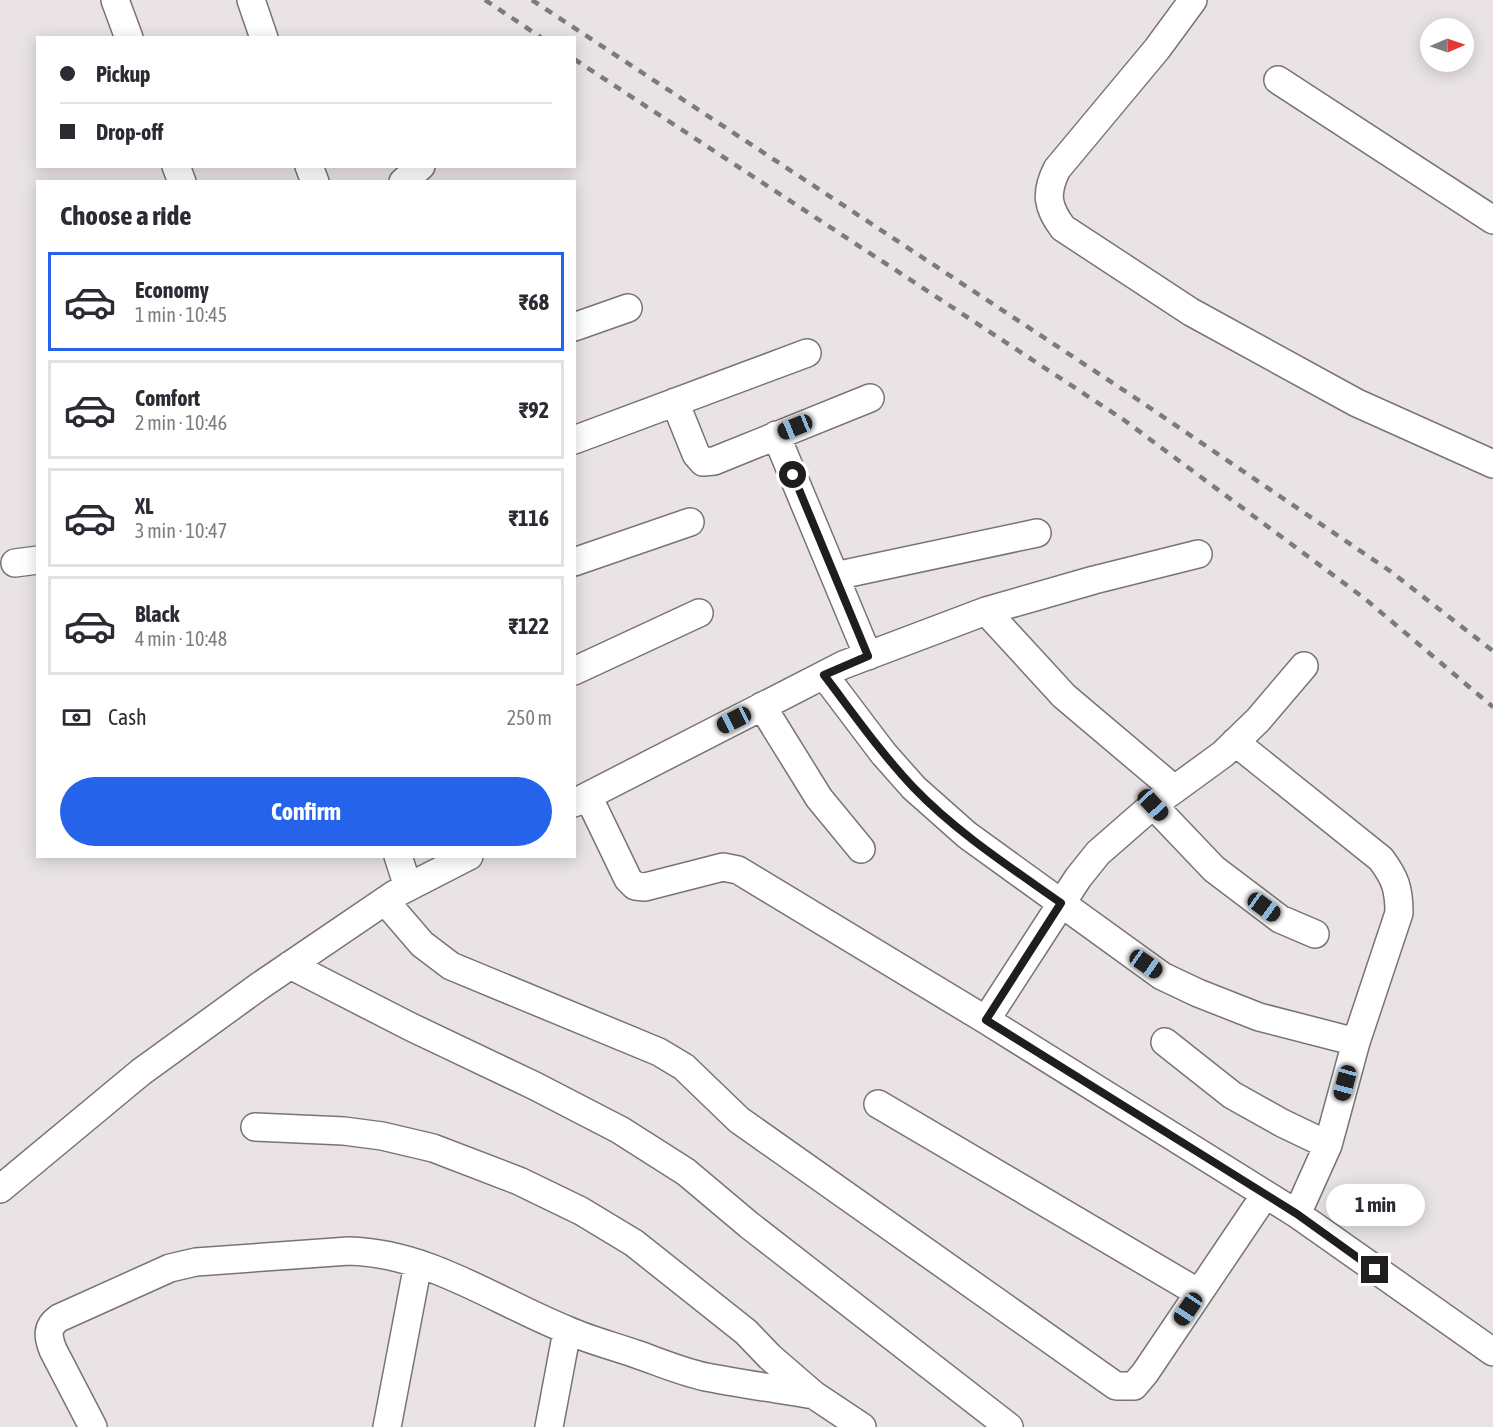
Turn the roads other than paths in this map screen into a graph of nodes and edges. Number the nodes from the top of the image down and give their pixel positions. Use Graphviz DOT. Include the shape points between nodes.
graph roads {
  1 [pos="115,0"];
  2 [pos="251,0"];
  3 [pos="1193,0"];
  4 [pos="128,36"];
  5 [pos="263,36"];
  6 [pos="1278,80"];
  7 [pos="419,168"];
  8 [pos="406,180"];
  9 [pos="1493,220"];
  10 [pos="628,309"];
  11 [pos="576,326"];
  12 [pos="807,353"];
  13 [pos="870,398"];
  14 [pos="675,402"];
  15 [pos="776,435"];
  16 [pos="576,439"];
  17 [pos="1493,464"];
  18 [pos="690,522"];
  19 [pos="1037,533"];
  20 [pos="1198,554"];
  21 [pos="576,561"];
  22 [pos="834,576"];
  23 [pos="986,611"];
  24 [pos="699,614"];
  25 [pos="868,656"];
  26 [pos="1304,666"];
  27 [pos="576,670"];
  28 [pos="824,675"];
  29 [pos="762,706"];
  30 [pos="1235,742"];
  31 [pos="1163,797"];
  32 [pos="581,800"];
  33 [pos="861,849"];
  34 [pos="399,858"];
  35 [pos="465,858"];
  36 [pos="408,887"];
  37 [pos="385,901"];
  38 [pos="1061,903"];
  39 [pos="1315,934"];
  40 [pos="290,965"];
  41 [pos="986,1020"];
  42 [pos="1165,1042"];
  43 [pos="1356,1042"];
  44 [pos="879,1104"];
  45 [pos="255,1127"];
  46 [pos="1328,1145"];
  47 [pos="0,1189"];
  48 [pos="1265,1195"];
  49 [pos="1297,1214"];
  50 [pos="418,1264"];
  51 [pos="1199,1293"];
  52 [pos="567,1330"];
  53 [pos="1493,1352"];
  54 [pos="814,1395"];
  55 [pos="93,1427"];
  56 [pos="387,1427"];
  57 [pos="549,1427"];
  58 [pos="862,1427"];
  59 [pos="1009,1427"];
  1 -- 4 [label="street"];
  2 -- 5 [label="street"];
  3 -- 17 [label="street" via="1057,169 1049,185 1053,215 1063,228 1191,312 1357,403"];
  6 -- 9 [label="street"];
  7 -- 8 [label="street"];
  10 -- 11 [label="street"];
  12 -- 14 [label="street"];
  13 -- 15 [label="street"];
  14 -- 15 [label="street" via="703,462"];
  14 -- 16 [label="street"];
  15 -- 22 [label="street"];
  18 -- 21 [label="street"];
  19 -- 22 [label="street"];
  20 -- 23 [label="street"];
  22 -- 25 [label="street"];
  23 -- 25 [label="street"];
  23 -- 31 [label="street"];
  24 -- 27 [label="street"];
  25 -- 28 [label="street"];
  26 -- 30 [label="street"];
  28 -- 29 [label="street"];
  28 -- 38 [label="street" via="914,788 967,835"];
  29 -- 32 [label="street"];
  29 -- 33 [label="street" via="819,798"];
  30 -- 31 [label="street"];
  30 -- 43 [label="street" via="1381,859 1394,876 1399,913"];
  31 -- 38 [label="street" via="1098,853"];
  31 -- 39 [label="street" via="1214,869 1280,919"];
  32 -- 41 [label="street" via="635,886 645,887 723,867 738,870"];
  34 -- 36 [label="street"];
  35 -- 36 [label="street"];
  36 -- 37 [label="street"];
  37 -- 40 [label="street"];
  37 -- 51 [label="street" via="422,944 451,966 659,1052 684,1067 739,1120 1116,1386 1134,1386"];
  38 -- 41 [label="street"];
  38 -- 43 [label="street" via="1162,976 1198,993 1259,1017"];
  40 -- 47 [label="street" via="141,1071"];
  40 -- 59 [label="street" via="620,1130 686,1172"];
  41 -- 48 [label="street"];
  42 -- 46 [label="street" via="1232,1095"];
  43 -- 46 [label="street"];
  44 -- 51 [label="street"];
  45 -- 54 [label="street" via="382,1136 433,1148 530,1186 634,1243 746,1332"];
  46 -- 49 [label="street"];
  48 -- 49 [label="street"];
  48 -- 51 [label="street"];
  49 -- 53 [label="street"];
  50 -- 52 [label="street"];
  50 -- 55 [label="street" via="384,1254 349,1251 196,1262 170,1268 58,1318 49,1329 53,1350"];
  50 -- 56 [label="street"];
  52 -- 54 [label="street" via="704,1376"];
  52 -- 57 [label="street"];
  54 -- 58 [label="street"];
}
